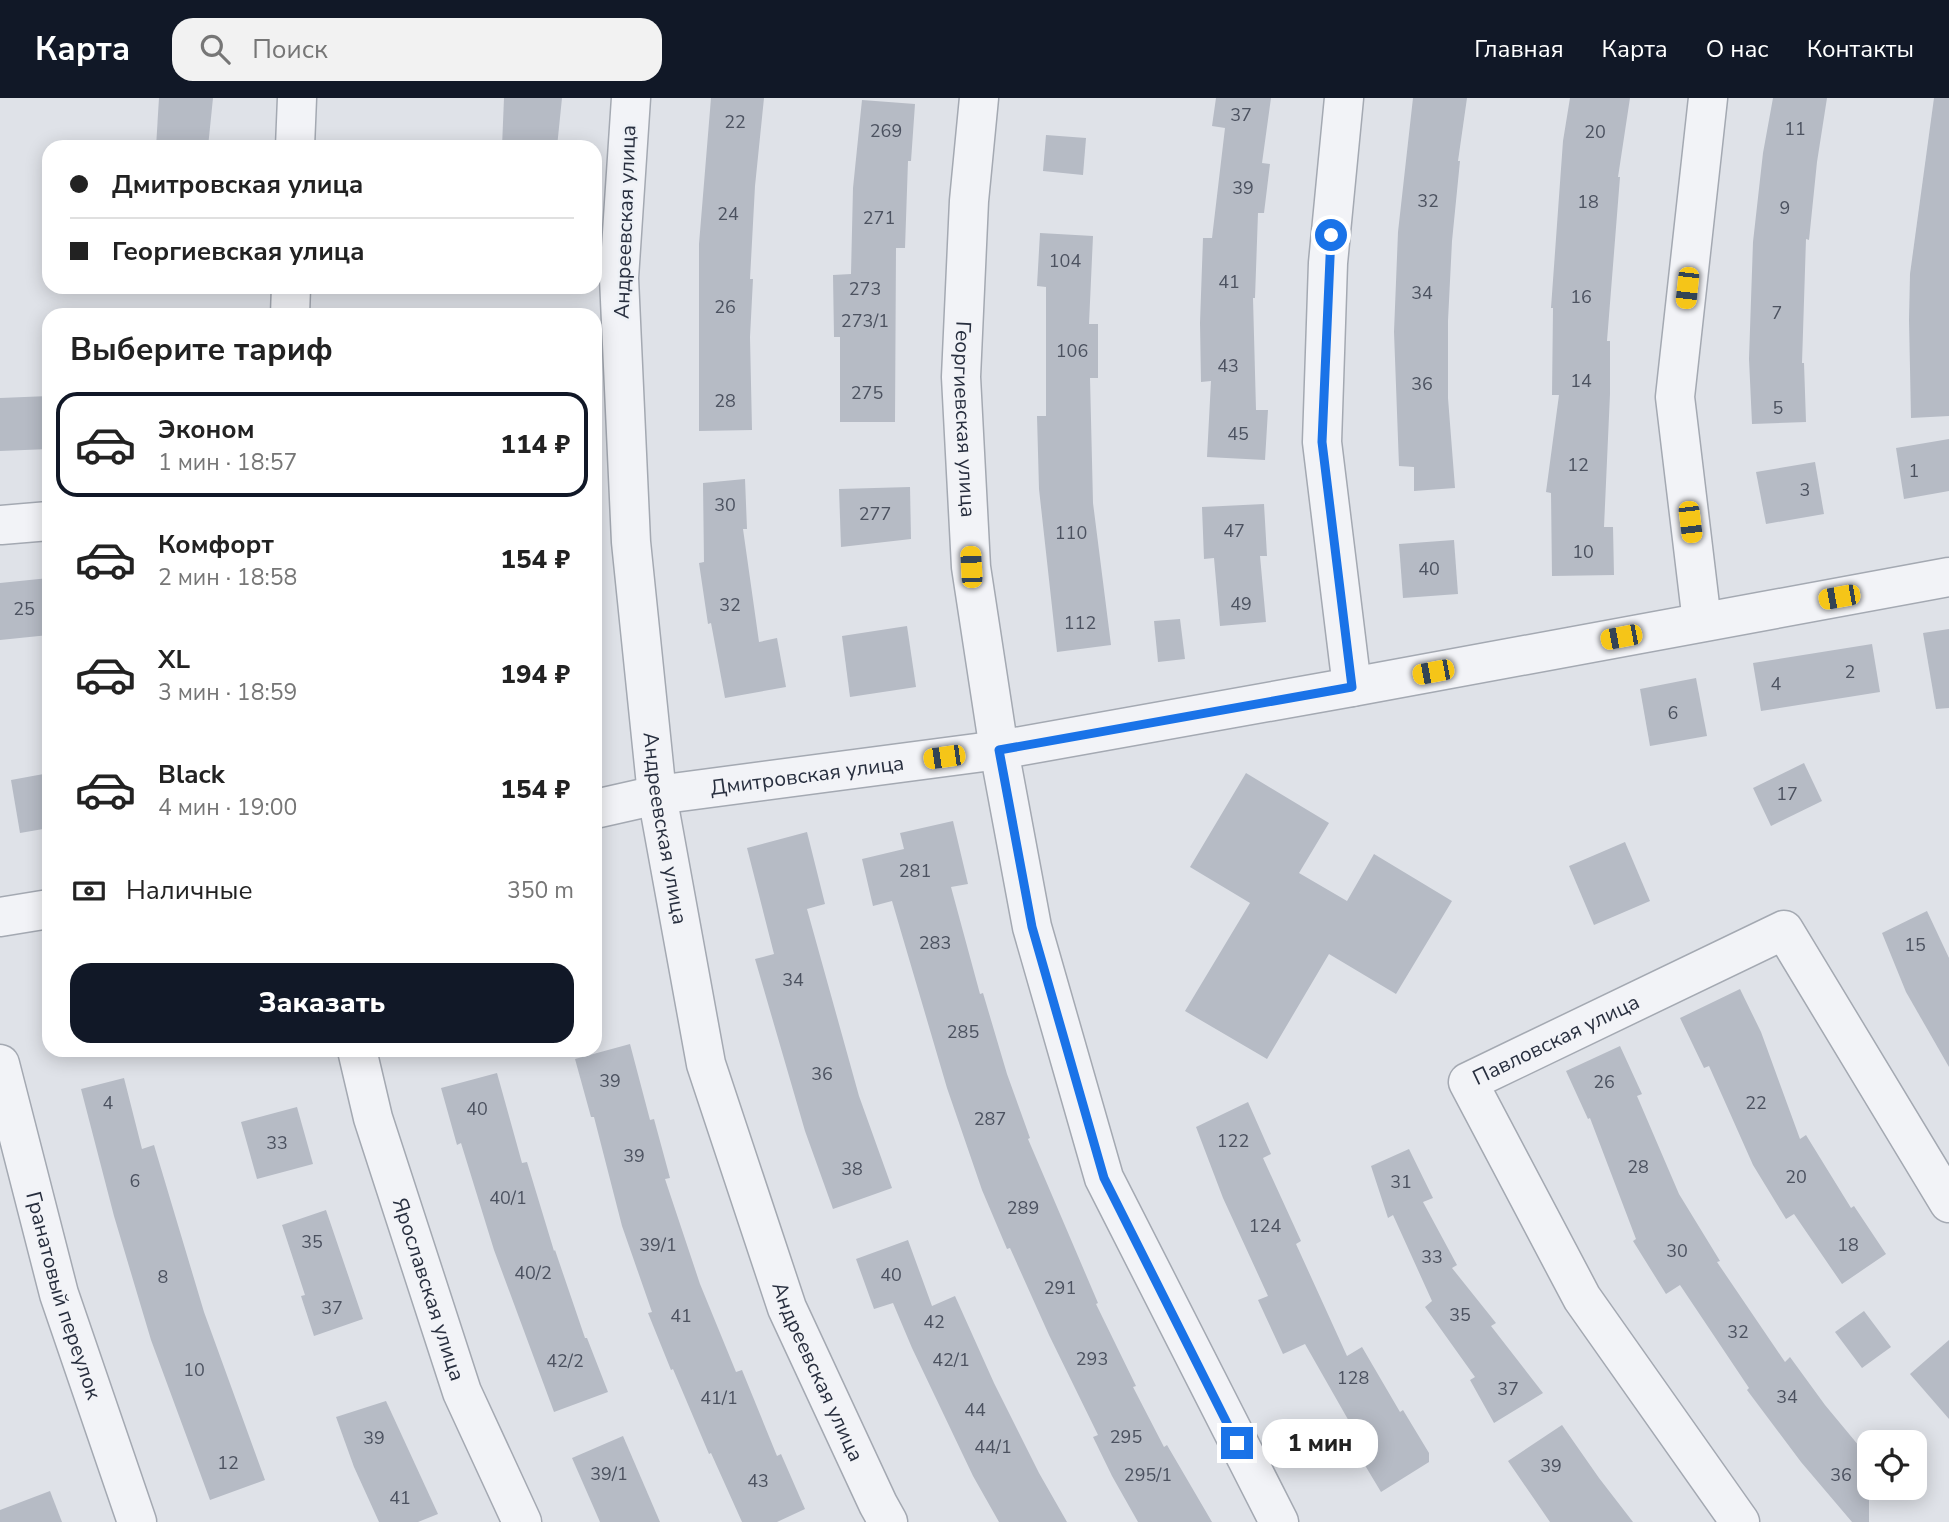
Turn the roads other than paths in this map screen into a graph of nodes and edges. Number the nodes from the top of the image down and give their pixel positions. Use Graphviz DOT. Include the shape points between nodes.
graph roads {
  1 [pos="297,98"];
  2 [pos="631,98"];
  3 [pos="979,98"];
  4 [pos="1344,98"];
  5 [pos="1709,98"];
  6 [pos="295,140"];
  7 [pos="42,521"];
  8 [pos="1,524"];
  9 [pos="1949,577"];
  10 [pos="1702,622"];
  11 [pos="1352,687"];
  12 [pos="999,750"];
  13 [pos="657,795"];
  14 [pos="602,807"];
  15 [pos="42,910"];
  16 [pos="0,917"];
  17 [pos="359,1057"];
  18 [pos="0,1064"];
  19 [pos="1949,1203"];
  20 [pos="136,1522"];
  21 [pos="522,1522"];
  22 [pos="888,1522"];
  23 [pos="1279,1522"];
  24 [pos="1740,1522"];
  1 -- 6 [label="street"];
  2 -- 13 [label="street, Андреевская улица" via="619,278 631,542"];
  3 -- 12 [label="street, Георгиевская улица" via="961,377 971,567"];
  4 -- 11 [label="street" via="1328,263 1322,442"];
  5 -- 10 [label="street" via="1675,397"];
  7 -- 8 [label="street"];
  9 -- 10 [label="street, Дмитровская улица"];
  10 -- 11 [label="street, Дмитровская улица"];
  11 -- 12 [label="street, Дмитровская улица"];
  12 -- 13 [label="street, Дмитровская улица"];
  12 -- 23 [label="street, Георгиевская улица" via="1032,927 1104,1178"];
  13 -- 14 [label="street, Дмитровская улица"];
  13 -- 22 [label="street, Андреевская улица" via="706,1063 786,1308"];
  15 -- 16 [label="street"];
  17 -- 21 [label="street, Ярославская улица" via="373,1118 462,1392"];
  18 -- 20 [label="street, Гранатовый переулок" via="59,1294"];
  19 -- 24 [label="street, Павловская улица" via="1784,930 1468,1082 1582,1298"];
}
